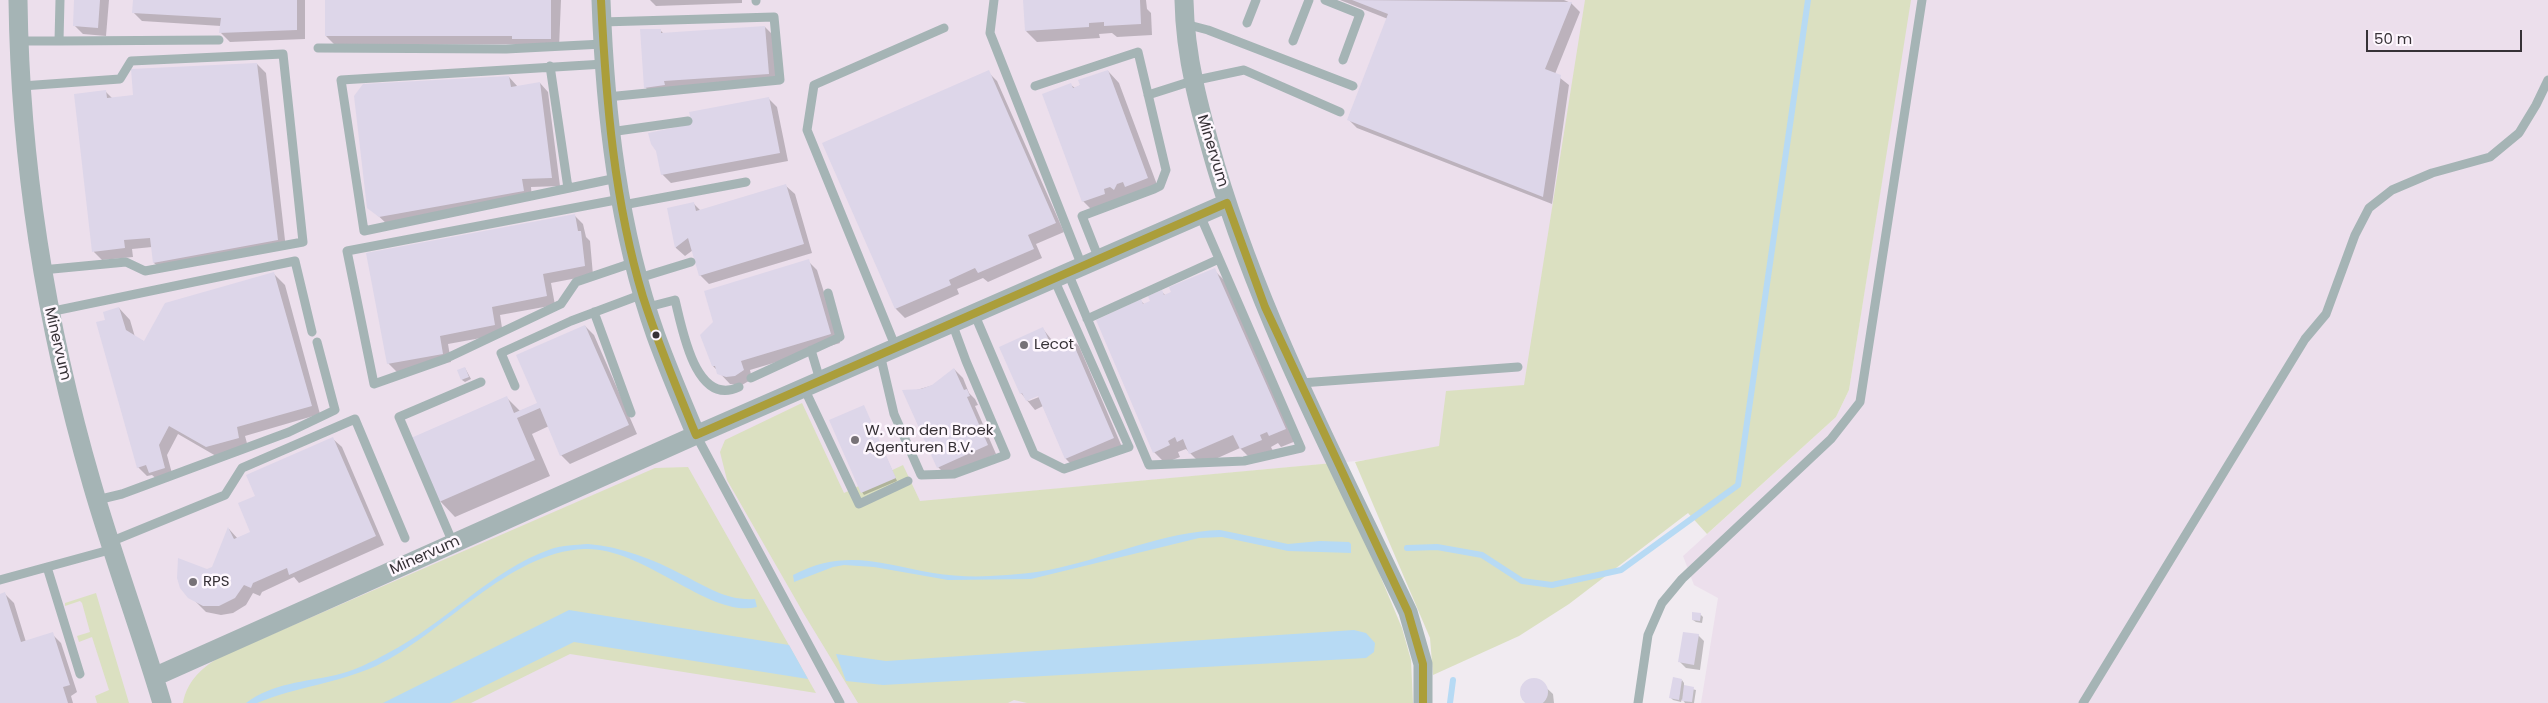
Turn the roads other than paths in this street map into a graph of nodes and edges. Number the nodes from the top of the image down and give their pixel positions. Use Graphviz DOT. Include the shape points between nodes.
graph roads {
  1 [pos="18,0"];
  2 [pos="60,0"];
  3 [pos="601,0"];
  4 [pos="994,0"];
  5 [pos="1184,0"];
  6 [pos="1256,0"];
  7 [pos="1308,0"];
  8 [pos="1326,0"];
  9 [pos="1922,0"];
  10 [pos="602,22"];
  11 [pos="1184,24"];
  12 [pos="1247,24"];
  13 [pos="944,28"];
  14 [pos="219,40"];
  15 [pos="19,41"];
  16 [pos="59,41"];
  17 [pos="1293,41"];
  18 [pos="603,44"];
  19 [pos="318,48"];
  20 [pos="1343,60"];
  21 [pos="604,64"];
  22 [pos="550,66"];
  23 [pos="2548,80"];
  24 [pos="1192,81"];
  25 [pos="22,86"];
  26 [pos="1035,86"];
  27 [pos="1353,86"];
  28 [pos="1148,95"];
  29 [pos="606,97"];
  30 [pos="1340,112"];
  31 [pos="688,120"];
  32 [pos="610,132"];
  33 [pos="618,178"];
  34 [pos="746,182"];
  35 [pos="568,188"];
  36 [pos="622,202"];
  37 [pos="1227,203"];
  38 [pos="1200,215"];
  39 [pos="1219,259"];
  40 [pos="691,262"];
  41 [pos="1076,269"];
  42 [pos="42,270"];
  43 [pos="641,285"];
  44 [pos="828,293"];
  45 [pos="50,312"];
  46 [pos="594,312"];
  47 [pos="974,313"];
  48 [pos="1087,319"];
  49 [pos="952,323"];
  50 [pos="312,332"];
  51 [pos="318,342"];
  52 [pos="810,350"];
  53 [pos="888,351"];
  54 [pos="1518,367"];
  55 [pos="751,378"];
  56 [pos="480,382"];
  57 [pos="1300,383"];
  58 [pos="812,384"];
  59 [pos="514,386"];
  60 [pos="739,387"];
  61 [pos="631,413"];
  62 [pos="696,435"];
  63 [pos="908,481"];
  64 [pos="97,500"];
  65 [pos="405,538"];
  66 [pos="452,544"];
  67 [pos="111,545"];
  68 [pos="47,567"];
  69 [pos="0,580"];
  70 [pos="80,674"];
  71 [pos="154,677"];
  72 [pos="162,703"];
  73 [pos="840,703"];
  74 [pos="1423,703"];
  75 [pos="1638,703"];
  76 [pos="2083,703"];
  1 -- 15 [label="street, Minervum"];
  2 -- 16 [label="lane"];
  3 -- 10 [label="street"];
  4 -- 41 [label="lane" via="990,33"];
  5 -- 11 [label="street, Minervum"];
  6 -- 12 [label="lane"];
  7 -- 17 [label="lane"];
  8 -- 20 [label="lane" via="1360,14"];
  9 -- 75 [label="lane" via="1860,402 1831,439 1682,578 1662,603 1648,635"];
  10 -- 18 [label="street"];
  10 -- 29 [label="lane" via="774,17 780,80"];
  11 -- 24 [label="street, Minervum"];
  11 -- 27 [label="lane" via="1208,30"];
  13 -- 53 [label="lane" via="814,85 807,130"];
  14 -- 16 [label="lane"];
  15 -- 16 [label="lane"];
  15 -- 25 [label="street, Minervum"];
  18 -- 19 [label="lane" via="506,49"];
  18 -- 21 [label="street"];
  21 -- 22 [label="lane"];
  21 -- 29 [label="street"];
  22 -- 35 [label="lane"];
  22 -- 35 [label="lane" via="341,80 364,231"];
  23 -- 76 [label="lane" via="2519,133 2490,157 2432,173 2392,190 2370,208 2355,234 2326,314 2305,339"];
  24 -- 28 [label="lane"];
  24 -- 30 [label="lane" via="1244,70"];
  24 -- 37 [label="street, Minervum"];
  25 -- 42 [label="street, Minervum"];
  25 -- 42 [label="lane" via="120,79 131,61 283,54 303,242 145,271 126,262"];
  26 -- 28 [label="lane" via="1138,52"];
  28 -- 41 [label="lane" via="1166,170 1164,180 1154,190 1082,216"];
  29 -- 32 [label="street"];
  31 -- 32 [label="lane"];
  32 -- 33 [label="street"];
  33 -- 35 [label="lane"];
  33 -- 36 [label="street"];
  34 -- 36 [label="lane"];
  36 -- 43 [label="street"];
  36 -- 43 [label="lane" via="346,251 374,384 445,359 561,304 576,282"];
  37 -- 38 [label="street, Minervum"];
  37 -- 57 [label="street" via="1265,307"];
  38 -- 39 [label="lane"];
  38 -- 41 [label="street, Minervum"];
  39 -- 48 [label="lane"];
  39 -- 48 [label="lane" via="1301,448 1244,461 1149,465"];
  40 -- 43 [label="lane"];
  41 -- 47 [label="street, Minervum"];
  41 -- 47 [label="lane" via="1129,447 1064,469 1034,454"];
  41 -- 48 [label="lane"];
  42 -- 45 [label="street, Minervum"];
  43 -- 46 [label="lane"];
  43 -- 60 [label="lane" via="675,300 682,330 701,378 714,388 733,390"];
  43 -- 62 [label="street" via="656,336"];
  44 -- 52 [label="lane" via="840,337"];
  45 -- 50 [label="lane" via="295,261"];
  45 -- 64 [label="street, Minervum"];
  46 -- 59 [label="lane" via="501,353"];
  46 -- 61 [label="lane"];
  47 -- 49 [label="street, Minervum"];
  49 -- 53 [label="street, Minervum"];
  49 -- 53 [label="lane" via="1006,455 954,474 921,475 894,414"];
  51 -- 64 [label="lane" via="335,410 289,432 122,494"];
  52 -- 55 [label="lane"];
  52 -- 58 [label="lane"];
  53 -- 58 [label="street, Minervum"];
  54 -- 57 [label="lane"];
  56 -- 66 [label="lane" via="399,417"];
  57 -- 74 [label="street" via="1410,618 1423,664"];
  58 -- 62 [label="street, Minervum"];
  58 -- 63 [label="lane" via="859,504"];
  62 -- 66 [label="street, Minervum"];
  62 -- 73 [label="lane"];
  64 -- 67 [label="street, Minervum"];
  65 -- 67 [label="lane" via="356,419 242,468 225,495"];
  66 -- 71 [label="street, Minervum"];
  67 -- 68 [label="lane"];
  67 -- 71 [label="street, Minervum"];
  68 -- 69 [label="lane"];
  68 -- 70 [label="lane"];
  71 -- 72 [label="street, Minervum"];
}
